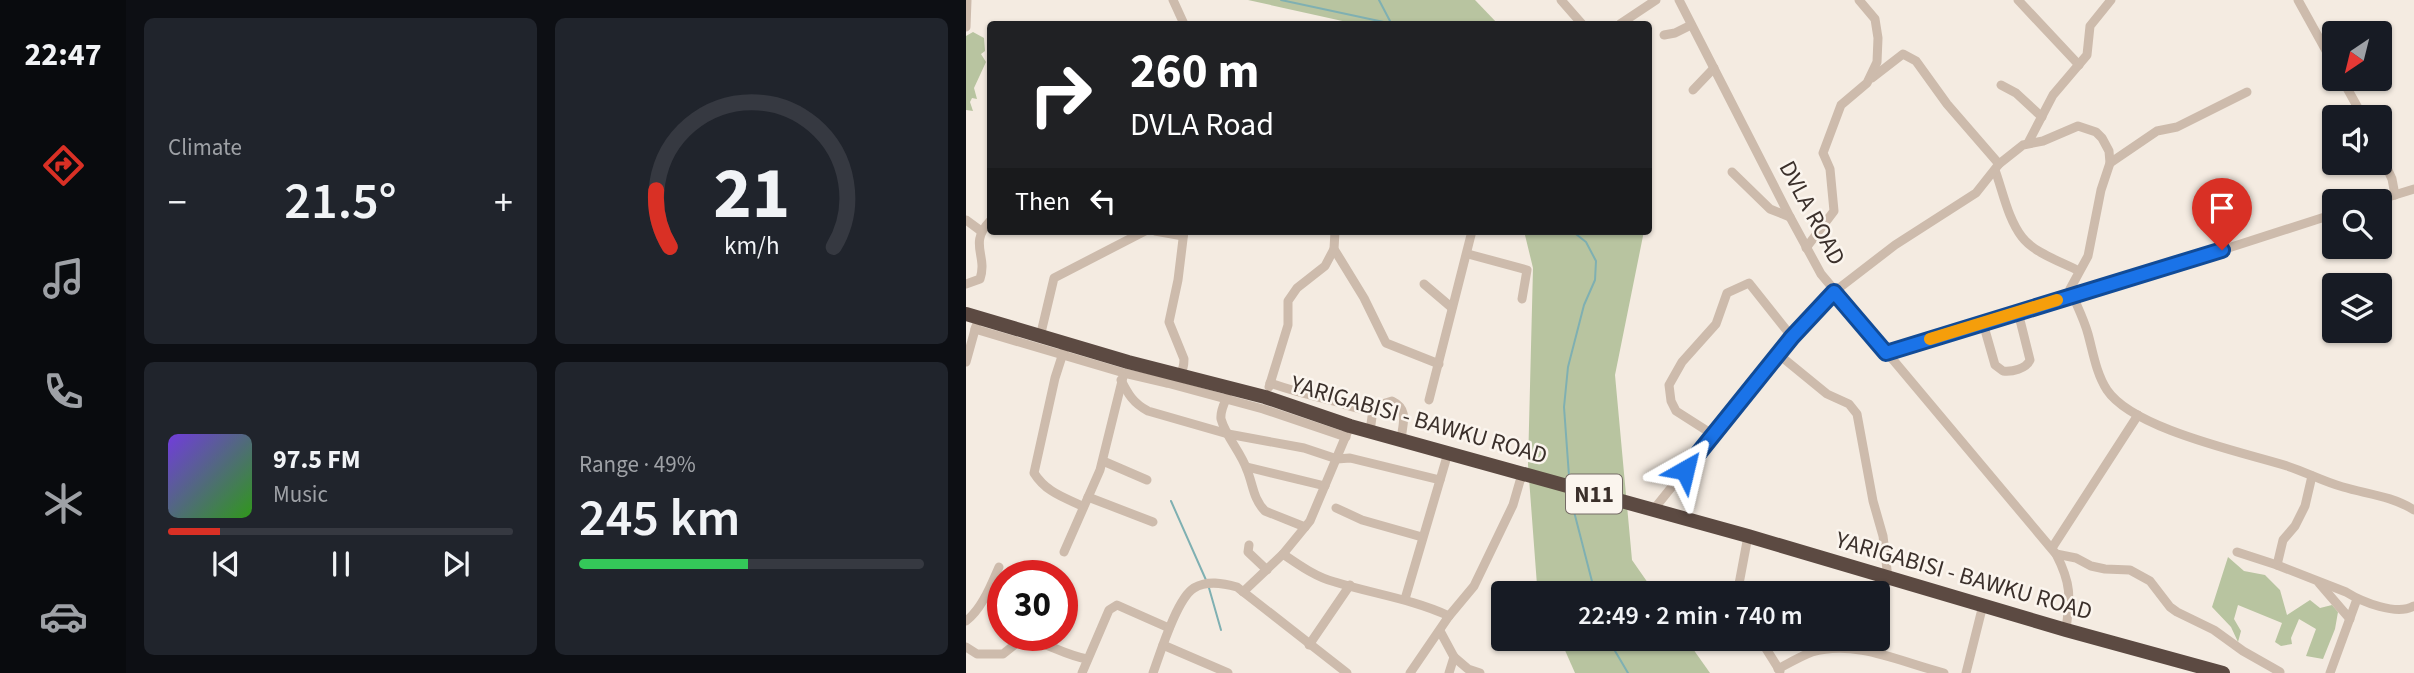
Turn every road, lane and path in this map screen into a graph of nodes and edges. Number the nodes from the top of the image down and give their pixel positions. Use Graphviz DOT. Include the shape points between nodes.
graph roads {
  1 [pos="967,0"];
  2 [pos="1173,0"];
  3 [pos="1562,0"];
  4 [pos="1656,0"];
  5 [pos="1679,0"];
  6 [pos="1859,0"];
  7 [pos="2018,0"];
  8 [pos="2110,0"];
  9 [pos="2298,0"];
  10 [pos="1183,21"];
  11 [pos="1580,21"];
  12 [pos="1624,21"];
  13 [pos="1691,25"];
  14 [pos="966,27"];
  15 [pos="1664,35"];
  16 [pos="2322,43"];
  17 [pos="2078,65"];
  18 [pos="1714,68"];
  19 [pos="1867,83"];
  20 [pos="2001,85"];
  21 [pos="1693,90"];
  22 [pos="2248,92"];
  23 [pos="2042,117"];
  24 [pos="2028,142"];
  25 [pos="2110,163"];
  26 [pos="1997,167"];
  27 [pos="1732,172"];
  28 [pos="2390,175"];
  29 [pos="2414,189"];
  30 [pos="2395,195"];
  31 [pos="2392,196"];
  32 [pos="1790,217"];
  33 [pos="2322,218"];
  34 [pos="966,220"];
  35 [pos="987,224"];
  36 [pos="981,231"];
  37 [pos="1136,235"];
  38 [pos="1183,235"];
  39 [pos="1335,235"];
  40 [pos="1471,235"];
  41 [pos="1806,248"];
  42 [pos="1334,249"];
  43 [pos="1468,254"];
  44 [pos="2079,271"];
  45 [pos="1424,284"];
  46 [pos="966,285"];
  47 [pos="1834,292"];
  48 [pos="2072,295"];
  49 [pos="1522,299"];
  50 [pos="1451,307"];
  51 [pos="2018,312"];
  52 [pos="973,320"];
  53 [pos="1983,323"];
  54 [pos="1040,337"];
  55 [pos="1792,337"];
  56 [pos="1065,349"];
  57 [pos="1886,353"];
  58 [pos="1778,354"];
  59 [pos="966,362"];
  60 [pos="1439,364"];
  61 [pos="1124,371"];
  62 [pos="1181,374"];
  63 [pos="1167,383"];
  64 [pos="1270,383"];
  65 [pos="1228,394"];
  66 [pos="1265,397"];
  67 [pos="1429,400"];
  68 [pos="1373,410"];
  69 [pos="2138,415"];
  70 [pos="1348,431"];
  71 [pos="1370,431"];
  72 [pos="1228,434"];
  73 [pos="1712,434"];
  74 [pos="1401,439"];
  75 [pos="1448,453"];
  76 [pos="1337,459"];
  77 [pos="1103,461"];
  78 [pos="1247,467"];
  79 [pos="1522,474"];
  80 [pos="2312,476"];
  81 [pos="1147,480"];
  82 [pos="1440,480"];
  83 [pos="1325,486"];
  84 [pos="1088,497"];
  85 [pos="1082,506"];
  86 [pos="1336,508"];
  87 [pos="1654,509"];
  88 [pos="2414,510"];
  89 [pos="1153,522"];
  90 [pos="1306,527"];
  91 [pos="1748,536"];
  92 [pos="1422,537"];
  93 [pos="1249,545"];
  94 [pos="2054,551"];
  95 [pos="1064,552"];
  96 [pos="2237,552"];
  97 [pos="1283,554"];
  98 [pos="2277,565"];
  99 [pos="1267,569"];
  100 [pos="1888,578"];
  101 [pos="1739,581"];
  102 [pos="2318,581"];
  103 [pos="1350,585"];
  104 [pos="1243,592"];
  105 [pos="987,594"];
  106 [pos="1405,599"];
  107 [pos="2357,599"];
  108 [pos="1983,605"];
  109 [pos="2414,606"];
  110 [pos="1449,616"];
  111 [pos="2350,619"];
  112 [pos="966,621"];
  113 [pos="1169,628"];
  114 [pos="1440,631"];
  115 [pos="2066,631"];
  116 [pos="1163,645"];
  117 [pos="1309,645"];
  118 [pos="966,647"];
  119 [pos="1767,651"];
  120 [pos="1454,657"];
  121 [pos="1087,659"];
  122 [pos="1779,671"];
  123 [pos="2280,672"];
  124 [pos="1082,673"];
  125 [pos="1153,673"];
  126 [pos="1228,673"];
  127 [pos="1347,673"];
  128 [pos="1410,673"];
  129 [pos="1449,673"];
  130 [pos="1480,673"];
  131 [pos="1944,673"];
  132 [pos="1966,673"];
  133 [pos="2223,673"];
  134 [pos="2330,673"];
  1 -- 14 [label="street"];
  2 -- 10 [label="street"];
  3 -- 11 [label="street"];
  4 -- 12 [label="street"];
  5 -- 13 [label="street, DVLA ROAD"];
  6 -- 19 [label="street" via="1873,15 1878,38 1877,62"];
  7 -- 17 [label="street"];
  8 -- 17 [label="street" via="2090,26 2087,55"];
  9 -- 16 [label="street"];
  13 -- 15 [label="street"];
  13 -- 18 [label="street, DVLA ROAD"];
  17 -- 23 [label="street"];
  18 -- 21 [label="street"];
  18 -- 32 [label="street, DVLA ROAD"];
  19 -- 26 [label="street" via="1907,54"];
  19 -- 41 [label="street" via="1838,111 1823,153 1833,216"];
  20 -- 23 [label="street"];
  22 -- 25 [label="street" via="2177,127 2157,131"];
  23 -- 24 [label="street"];
  24 -- 25 [label="street" via="2085,127 2102,138"];
  24 -- 26 [label="street"];
  25 -- 44 [label="street" via="2090,252"];
  26 -- 44 [label="street" via="2022,238"];
  26 -- 47 [label="street" via="1976,192"];
  27 -- 32 [label="street" via="1770,209"];
  28 -- 30 [label="street"];
  29 -- 30 [label="street"];
  30 -- 31 [label="street"];
  32 -- 41 [label="street, DVLA ROAD"];
  33 -- 48 [label="street"];
  34 -- 36 [label="street"];
  35 -- 36 [label="street"];
  36 -- 46 [label="street" via="978,246 983,269 980,279"];
  37 -- 54 [label="street" via="1054,278"];
  38 -- 62 [label="street" via="1169,323 1184,359"];
  39 -- 42 [label="street"];
  40 -- 43 [label="street"];
  41 -- 47 [label="street, DVLA ROAD"];
  42 -- 60 [label="street" via="1386,343"];
  42 -- 64 [label="street" via="1325,266 1288,301 1287,325"];
  43 -- 49 [label="street" via="1527,270"];
  43 -- 50 [label="street"];
  44 -- 48 [label="street" via="2070,286"];
  45 -- 50 [label="street"];
  47 -- 55 [label="street"];
  47 -- 57 [label="street, DVLA ROAD"];
  48 -- 51 [label="street"];
  48 -- 69 [label="street" via="2107,390"];
  50 -- 60 [label="street"];
  51 -- 53 [label="street"];
  51 -- 53 [label="street" via="2030,360 2015,370 2003,371 1996,365"];
  52 -- 54 [label="highway, YARIGABISI - BAWKU ROAD / N11"];
  52 -- 56 [label="street"];
  52 -- 59 [label="street"];
  53 -- 57 [label="street"];
  54 -- 56 [label="highway, YARIGABISI - BAWKU ROAD / N11"];
  55 -- 58 [label="street"];
  55 -- 73 [label="street" via="1749,283 1727,293 1716,324 1682,362 1669,385 1676,411"];
  56 -- 61 [label="highway, YARIGABISI - BAWKU ROAD / N11"];
  56 -- 85 [label="street" via="1034,473 1041,485"];
  57 -- 94 [label="street, DVLA ROAD"];
  58 -- 73 [label="street"];
  58 -- 100 [label="street" via="1857,414"];
  60 -- 67 [label="street"];
  61 -- 62 [label="highway, YARIGABISI - BAWKU ROAD / N11"];
  61 -- 63 [label="street"];
  61 -- 72 [label="street" via="1130,397 1138,405"];
  61 -- 77 [label="street"];
  62 -- 63 [label="street"];
  62 -- 65 [label="highway, YARIGABISI - BAWKU ROAD / N11"];
  63 -- 65 [label="street"];
  64 -- 66 [label="street"];
  64 -- 68 [label="street"];
  65 -- 66 [label="highway, YARIGABISI - BAWKU ROAD / N11"];
  65 -- 70 [label="street" via="1264,409"];
  65 -- 72 [label="street" via="1221,414"];
  66 -- 70 [label="highway, YARIGABISI - BAWKU ROAD / N11"];
  68 -- 71 [label="street"];
  68 -- 74 [label="street" via="1385,402 1401,405 1405,413"];
  69 -- 80 [label="street"];
  69 -- 94 [label="street"];
  70 -- 71 [label="highway, YARIGABISI - BAWKU ROAD / N11"];
  70 -- 76 [label="street"];
  71 -- 74 [label="highway, YARIGABISI - BAWKU ROAD / N11"];
  72 -- 76 [label="street"];
  72 -- 78 [label="street"];
  73 -- 87 [label="street"];
  74 -- 75 [label="highway, YARIGABISI - BAWKU ROAD / N11"];
  75 -- 79 [label="highway, YARIGABISI - BAWKU ROAD / N11"];
  75 -- 82 [label="street"];
  76 -- 82 [label="street" via="1350,458"];
  76 -- 83 [label="street"];
  77 -- 81 [label="street"];
  77 -- 84 [label="street"];
  78 -- 83 [label="street"];
  78 -- 90 [label="street" via="1262,509"];
  79 -- 87 [label="highway, YARIGABISI - BAWKU ROAD / N11"];
  79 -- 110 [label="street" via="1490,555 1474,586"];
  80 -- 88 [label="street"];
  80 -- 98 [label="street" via="2305,506 2283,540"];
  82 -- 92 [label="street"];
  83 -- 90 [label="street"];
  84 -- 85 [label="street"];
  84 -- 89 [label="street"];
  85 -- 95 [label="street"];
  86 -- 92 [label="street"];
  87 -- 91 [label="highway, YARIGABISI - BAWKU ROAD / N11"];
  90 -- 97 [label="street"];
  91 -- 100 [label="highway, YARIGABISI - BAWKU ROAD / N11"];
  91 -- 101 [label="street"];
  92 -- 106 [label="street"];
  93 -- 99 [label="street" via="1251,556"];
  94 -- 115 [label="street, DVLA ROAD" via="2067,574 2070,594"];
  94 -- 123 [label="street" via="2091,566 2130,570 2156,585 2177,612"];
  96 -- 98 [label="street"];
  97 -- 99 [label="street"];
  97 -- 103 [label="street" via="1305,569"];
  98 -- 102 [label="street"];
  99 -- 104 [label="street"];
  100 -- 108 [label="highway, YARIGABISI - BAWKU ROAD / N11"];
  102 -- 107 [label="street"];
  102 -- 111 [label="street"];
  103 -- 106 [label="street"];
  103 -- 117 [label="street"];
  104 -- 113 [label="street" via="1221,583 1195,587"];
  104 -- 117 [label="street"];
  105 -- 112 [label="street"];
  106 -- 110 [label="street"];
  107 -- 109 [label="street" via="2399,610"];
  107 -- 111 [label="street"];
  108 -- 115 [label="highway, YARIGABISI - BAWKU ROAD / N11"];
  108 -- 132 [label="street"];
  110 -- 114 [label="street"];
  111 -- 134 [label="street"];
  113 -- 116 [label="street"];
  113 -- 121 [label="street" via="1114,606"];
  114 -- 120 [label="street"];
  114 -- 128 [label="street"];
  115 -- 133 [label="highway, YARIGABISI - BAWKU ROAD / N11"];
  116 -- 125 [label="street"];
  116 -- 126 [label="street"];
  117 -- 127 [label="street"];
  118 -- 121 [label="street" via="976,654 1003,654 1023,638"];
  119 -- 122 [label="street"];
  120 -- 129 [label="street"];
  120 -- 130 [label="street"];
  121 -- 124 [label="street"];
  122 -- 131 [label="street" via="1810,653 1850,649"];
}
